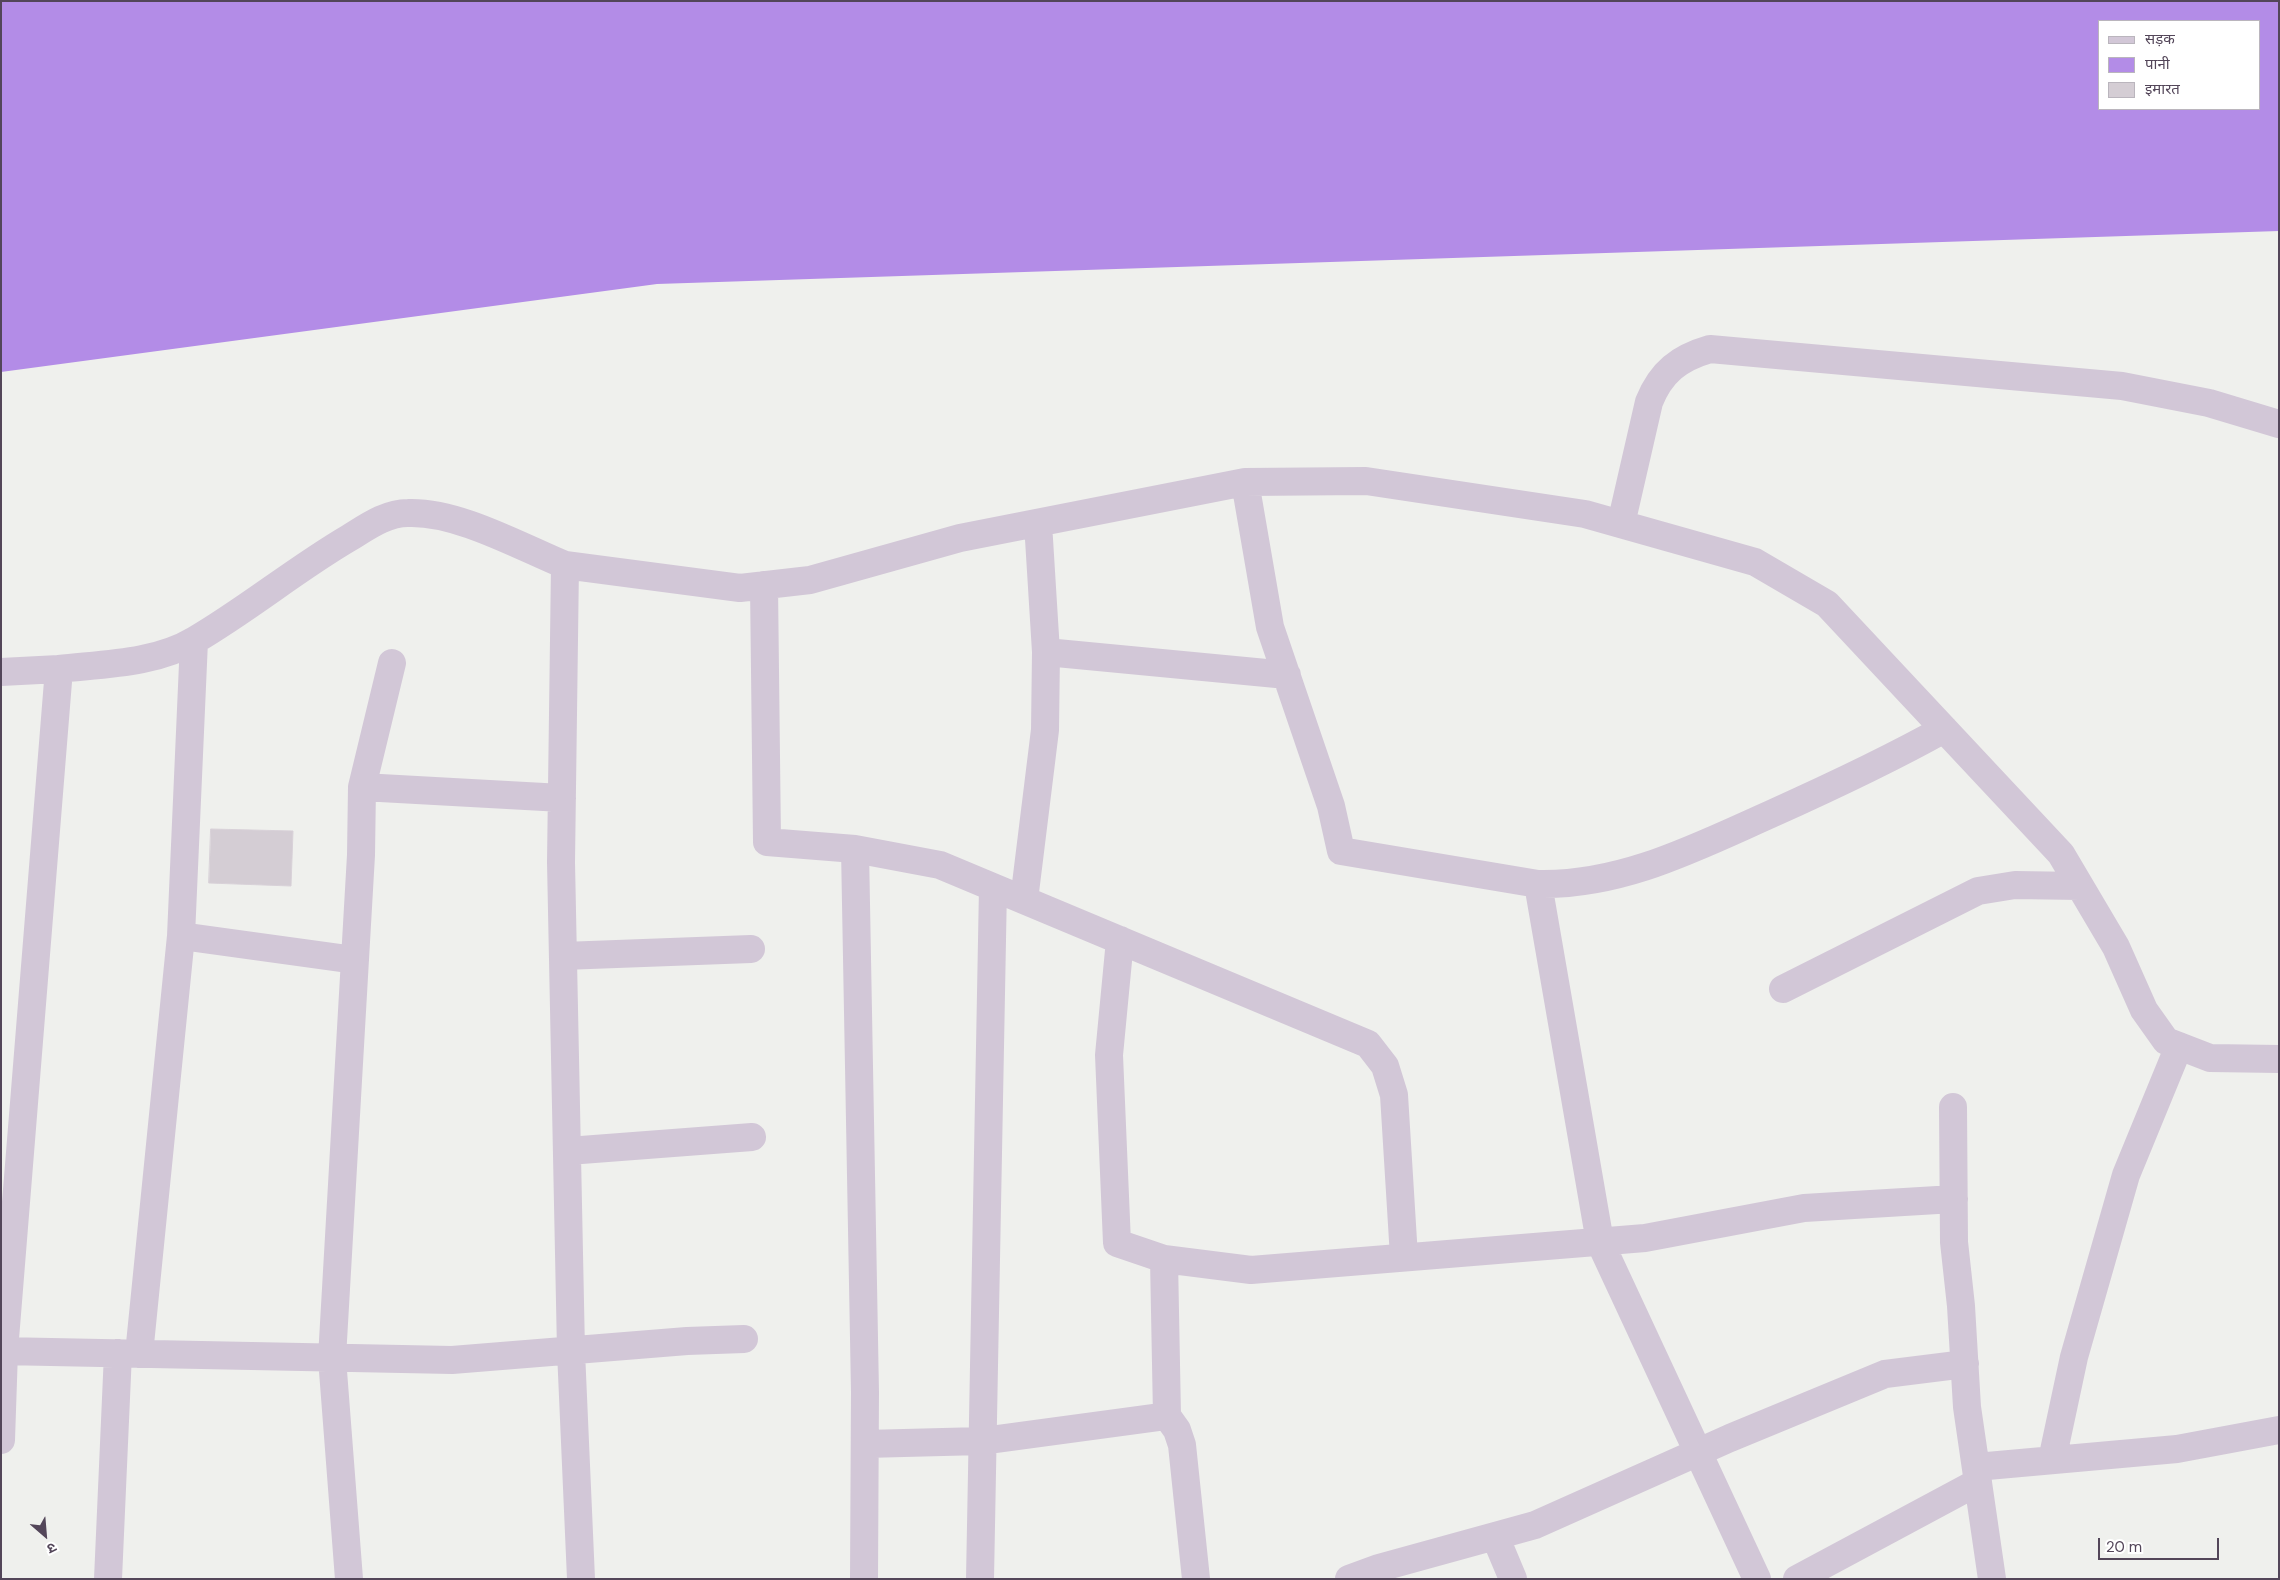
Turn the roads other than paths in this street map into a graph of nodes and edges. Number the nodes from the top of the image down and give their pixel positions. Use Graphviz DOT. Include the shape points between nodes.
graph roads {
  1 [pos="2279,424"];
  2 [pos="1245,482"];
  3 [pos="1038,523"];
  4 [pos="1621,524"];
  5 [pos="564,565"];
  6 [pos="764,585"];
  7 [pos="194,641"];
  8 [pos="1046,652"];
  9 [pos="392,663"];
  10 [pos="59,669"];
  11 [pos="1,672"];
  12 [pos="1287,675"];
  13 [pos="1944,729"];
  14 [pos="362,786"];
  15 [pos="562,798"];
  16 [pos="855,849"];
  17 [pos="1538,884"];
  18 [pos="2080,886"];
  19 [pos="993,887"];
  20 [pos="1024,900"];
  21 [pos="181,936"];
  22 [pos="1120,940"];
  23 [pos="750,949"];
  24 [pos="563,956"];
  25 [pos="355,960"];
  26 [pos="1783,989"];
  27 [pos="2179,1046"];
  28 [pos="2279,1059"];
  29 [pos="1952,1107"];
  30 [pos="752,1137"];
  31 [pos="568,1151"];
  32 [pos="1954,1199"];
  33 [pos="1600,1242"];
  34 [pos="1404,1257"];
  35 [pos="1164,1259"];
  36 [pos="744,1339"];
  37 [pos="3,1351"];
  38 [pos="571,1351"];
  39 [pos="129,1353"];
  40 [pos="332,1358"];
  41 [pos="1965,1364"];
  42 [pos="1167,1416"];
  43 [pos="2279,1430"];
  44 [pos="1,1440"];
  45 [pos="982,1440"];
  46 [pos="865,1444"];
  47 [pos="1700,1452"];
  48 [pos="2052,1460"];
  49 [pos="1977,1475"];
  50 [pos="1495,1536"];
  51 [pos="108,1579"];
  52 [pos="350,1579"];
  53 [pos="581,1579"];
  54 [pos="864,1579"];
  55 [pos="980,1579"];
  56 [pos="1196,1579"];
  57 [pos="1349,1579"];
  58 [pos="1514,1579"];
  59 [pos="1757,1579"];
  60 [pos="1797,1579"];
  61 [pos="1992,1579"];
  1 -- 4 [label="street" via="2209,403 2122,386 1710,348 1679,361 1665,372 1656,386 1649,402"];
  2 -- 3 [label="street"];
  2 -- 4 [label="street" via="1366,481 1585,514"];
  2 -- 12 [label="street" via="1270,627"];
  3 -- 6 [label="street" via="960,538 810,580"];
  3 -- 8 [label="street"];
  4 -- 13 [label="street" via="1755,562 1827,604"];
  5 -- 6 [label="street" via="740,588"];
  5 -- 7 [label="street" via="434,513 406,513 380,519"];
  5 -- 15 [label="street"];
  6 -- 16 [label="street" via="767,842"];
  7 -- 10 [label="street" via="161,654 128,661"];
  7 -- 21 [label="street"];
  8 -- 12 [label="street"];
  8 -- 20 [label="street" via="1044,730"];
  9 -- 14 [label="street"];
  10 -- 11 [label="street"];
  10 -- 37 [label="street"];
  12 -- 17 [label="street" via="1331,806 1341,851"];
  13 -- 17 [label="street" via="1885,762 1675,857 1611,877 1566,884"];
  13 -- 18 [label="street" via="2061,854"];
  14 -- 15 [label="street"];
  14 -- 25 [label="street"];
  15 -- 24 [label="street"];
  16 -- 19 [label="street" via="940,865"];
  16 -- 46 [label="street"];
  17 -- 33 [label="street"];
  18 -- 26 [label="street" via="2015,885 1978,891"];
  18 -- 27 [label="street" via="2116,947 2144,1010 2166,1041"];
  19 -- 20 [label="street"];
  19 -- 45 [label="street"];
  20 -- 22 [label="street"];
  21 -- 25 [label="street"];
  21 -- 39 [label="street"];
  22 -- 34 [label="street" via="1368,1044 1385,1066 1394,1095"];
  22 -- 35 [label="street" via="1109,1055 1117,1243"];
  23 -- 24 [label="street"];
  24 -- 31 [label="street"];
  25 -- 40 [label="street"];
  27 -- 28 [label="street" via="2210,1058"];
  27 -- 48 [label="street" via="2126,1175 2074,1357"];
  29 -- 32 [label="street"];
  30 -- 31 [label="street"];
  31 -- 38 [label="street"];
  32 -- 33 [label="street" via="1804,1208 1646,1238"];
  32 -- 41 [label="street" via="1954,1242"];
  33 -- 34 [label="street"];
  33 -- 47 [label="street"];
  34 -- 35 [label="street" via="1251,1270"];
  35 -- 42 [label="street"];
  36 -- 38 [label="street"];
  37 -- 39 [label="street"];
  37 -- 44 [label="street"];
  38 -- 40 [label="street" via="452,1360"];
  38 -- 53 [label="street"];
  39 -- 40 [label="street"];
  39 -- 51 [label="street"];
  40 -- 52 [label="street"];
  41 -- 47 [label="street" via="1886,1374"];
  41 -- 49 [label="street" via="1967,1408"];
  42 -- 45 [label="street"];
  42 -- 56 [label="street" via="1182,1445"];
  43 -- 48 [label="street" via="2177,1449"];
  45 -- 46 [label="street"];
  45 -- 55 [label="street"];
  46 -- 54 [label="street"];
  47 -- 50 [label="street" via="1535,1525"];
  47 -- 59 [label="street"];
  48 -- 49 [label="street"];
  49 -- 60 [label="street"];
  49 -- 61 [label="street"];
  50 -- 57 [label="street"];
  50 -- 58 [label="street"];
}
